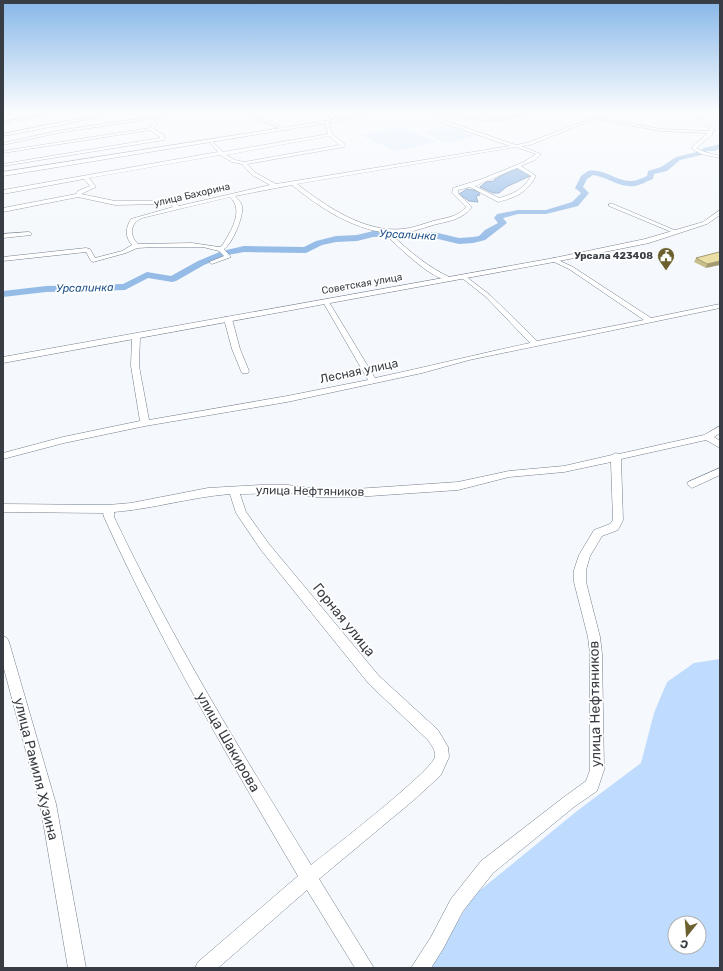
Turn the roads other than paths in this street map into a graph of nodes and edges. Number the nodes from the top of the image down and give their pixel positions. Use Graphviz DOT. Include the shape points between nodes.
graph roads {
  1 [pos="56,156"];
  2 [pos="114,156"];
  3 [pos="208,156"];
  4 [pos="225,156"];
  5 [pos="283,156"];
  6 [pos="456,156"];
  7 [pos="535,156"];
  8 [pos="244,163"];
  9 [pos="3,165"];
  10 [pos="517,166"];
  11 [pos="3,174"];
  12 [pos="86,178"];
  13 [pos="294,184"];
  14 [pos="275,186"];
  15 [pos="472,186"];
  16 [pos="3,192"];
  17 [pos="78,195"];
  18 [pos="231,195"];
  19 [pos="611,205"];
  20 [pos="177,207"];
  21 [pos="3,210"];
  22 [pos="720,212"];
  23 [pos="676,232"];
  24 [pos="29,234"];
  25 [pos="3,236"];
  26 [pos="390,236"];
  27 [pos="136,246"];
  28 [pos="220,250"];
  29 [pos="3,259"];
  30 [pos="554,260"];
  31 [pos="212,262"];
  32 [pos="464,277"];
  33 [pos="449,279"];
  34 [pos="326,302"];
  35 [pos="720,306"];
  36 [pos="228,319"];
  37 [pos="649,320"];
  38 [pos="136,336"];
  39 [pos="536,345"];
  40 [pos="3,360"];
  41 [pos="245,371"];
  42 [pos="373,381"];
  43 [pos="145,424"];
  44 [pos="720,429"];
  45 [pos="707,437"];
  46 [pos="720,445"];
  47 [pos="3,456"];
  48 [pos="616,456"];
  49 [pos="720,471"];
  50 [pos="692,484"];
  51 [pos="235,492"];
  52 [pos="3,508"];
  53 [pos="108,509"];
  54 [pos="3,642"];
  55 [pos="308,878"];
  56 [pos="77,968"];
  57 [pos="204,968"];
  58 [pos="365,968"];
  59 [pos="420,968"];
  1 -- 9 [label="street"];
  2 -- 11 [label="main road"];
  3 -- 12 [label="street"];
  4 -- 8 [label="street"];
  5 -- 8 [label="street"];
  6 -- 13 [label="street, улица Бахорина"];
  7 -- 10 [label="street"];
  8 -- 14 [label="street" via="257,177"];
  10 -- 15 [label="street"];
  10 -- 15 [label="street" via="534,176 520,193 498,200"];
  12 -- 16 [label="street"];
  12 -- 17 [label="street" via="92,187"];
  13 -- 14 [label="street, улица Бахорина"];
  13 -- 15 [label="street" via="320,203 373,228 400,232 451,219 466,210 469,207 454,191"];
  14 -- 18 [label="street, улица Бахорина"];
  17 -- 20 [label="street" via="105,202 162,202"];
  17 -- 21 [label="street"];
  18 -- 20 [label="street, улица Бахорина"];
  18 -- 28 [label="street" via="240,206 238,220"];
  19 -- 23 [label="street"];
  20 -- 27 [label="street, улица Бахорина" via="133,220 129,227 130,239"];
  22 -- 23 [label="street, Советская улица" via="705,223"];
  23 -- 30 [label="street, Советская улица" via="646,241"];
  24 -- 25 [label="street"];
  26 -- 33 [label="street" via="424,266"];
  27 -- 28 [label="street" via="176,244"];
  27 -- 29 [label="street" via="93,260 88,250"];
  28 -- 31 [label="street" via="228,257"];
  30 -- 32 [label="street, Советская улица"];
  30 -- 37 [label="street" via="571,268"];
  32 -- 33 [label="street, Советская улица"];
  32 -- 39 [label="street" via="493,300"];
  33 -- 34 [label="street, Советская улица"];
  34 -- 36 [label="street, Советская улица"];
  34 -- 42 [label="street"];
  35 -- 37 [label="street, Лесная улица"];
  36 -- 38 [label="street, Советская улица"];
  36 -- 41 [label="street"];
  37 -- 39 [label="street, Лесная улица"];
  38 -- 40 [label="street, Советская улица"];
  38 -- 43 [label="street" via="135,366"];
  39 -- 42 [label="street, Лесная улица"];
  42 -- 43 [label="street, Лесная улица"];
  43 -- 47 [label="street, Лесная улица" via="63,440"];
  44 -- 45 [label="street, улица Нефтяников"];
  45 -- 46 [label="street"];
  45 -- 48 [label="street, улица Нефтяников"];
  48 -- 51 [label="street, улица Нефтяников" via="564,469 509,474 458,486 355,493 317,493 281,489"];
  48 -- 59 [label="street, улица Нефтяников" via="618,520 614,527 598,533 580,570 580,582 596,654 597,770 592,786 487,867 457,905"];
  49 -- 50 [label="street"];
  51 -- 53 [label="street, улица Нефтяников" via="208,492"];
  51 -- 55 [label="street, Горная улица" via="242,513 265,547 374,680 433,735 441,747 442,757 436,770"];
  52 -- 53 [label="street, улица Нефтяников"];
  53 -- 55 [label="street, улица Шакирова" via="109,517 132,567 191,678"];
  54 -- 56 [label="street, улица Рамиля Хузина" via="48,804"];
  55 -- 57 [label="street"];
  55 -- 58 [label="street, улица Шакирова"];
}
